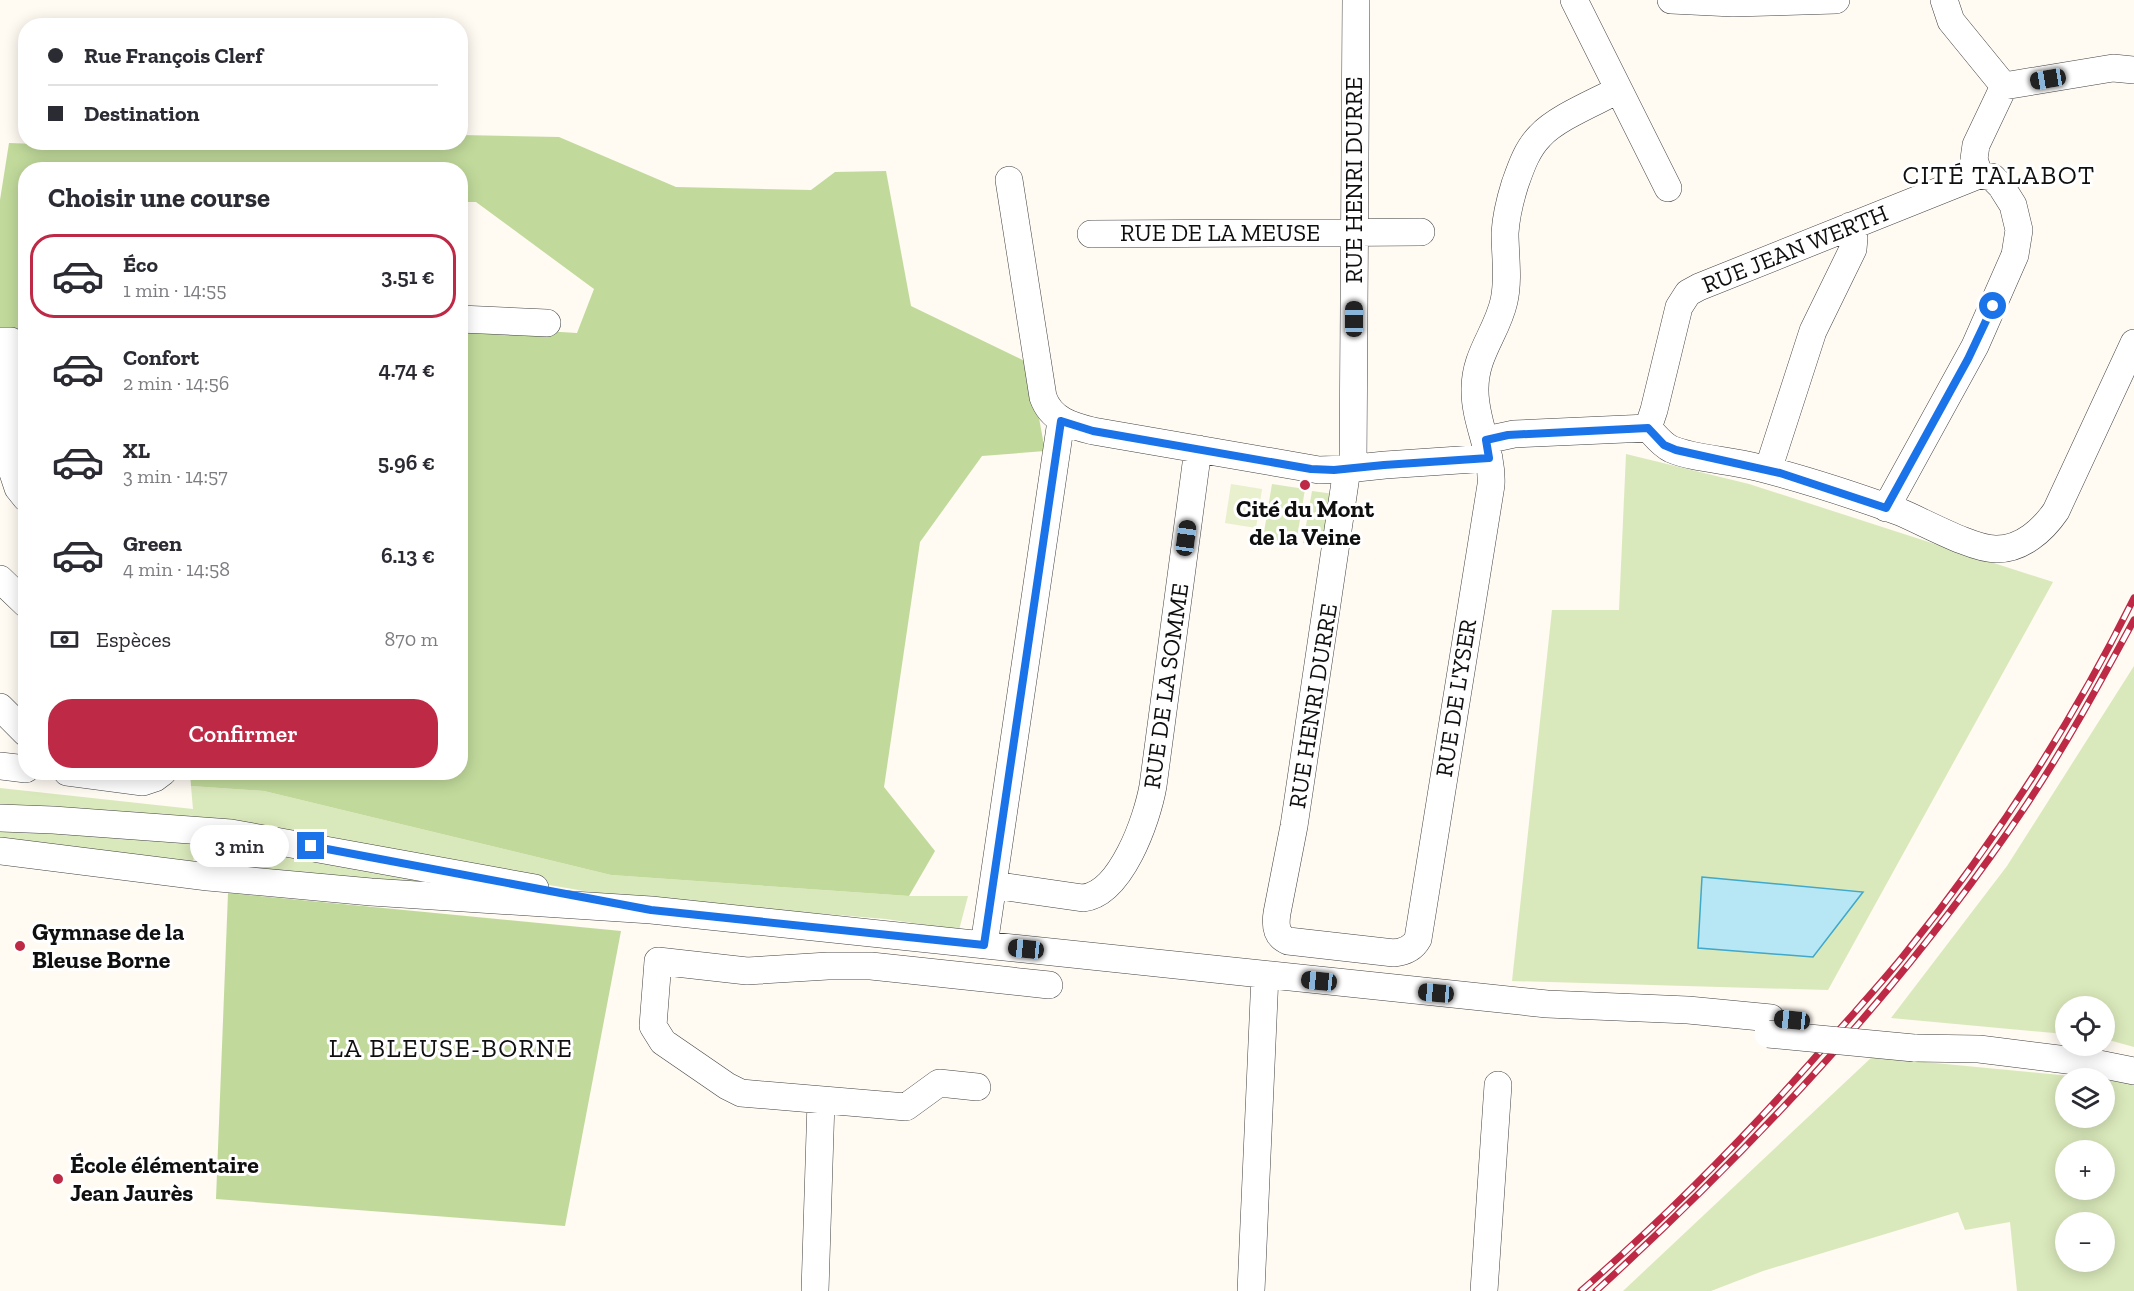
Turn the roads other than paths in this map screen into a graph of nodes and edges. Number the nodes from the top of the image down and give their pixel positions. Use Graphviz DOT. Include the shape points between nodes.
graph roads {
  1 [pos="1356,0"];
  2 [pos="1574,0"];
  3 [pos="1671,0"];
  4 [pos="1836,0"];
  5 [pos="1944,0"];
  6 [pos="2134,70"];
  7 [pos="2004,86"];
  8 [pos="1618,90"];
  9 [pos="1979,175"];
  10 [pos="1009,180"];
  11 [pos="1668,188"];
  12 [pos="1850,226"];
  13 [pos="1354,232"];
  14 [pos="1421,232"];
  15 [pos="1090,234"];
  16 [pos="468,319"];
  17 [pos="547,322"];
  18 [pos="0,341"];
  19 [pos="2134,343"];
  20 [pos="1061,421"];
  21 [pos="1648,428"];
  22 [pos="1198,449"];
  23 [pos="1487,449"];
  24 [pos="1350,469"];
  25 [pos="1768,470"];
  26 [pos="18,488"];
  27 [pos="1886,508"];
  28 [pos="0,579"];
  29 [pos="18,596"];
  30 [pos="0,707"];
  31 [pos="18,725"];
  32 [pos="0,766"];
  33 [pos="18,768"];
  34 [pos="128,780"];
  35 [pos="149,780"];
  36 [pos="0,818"];
  37 [pos="0,850"];
  38 [pos="993,885"];
  39 [pos="651,910"];
  40 [pos="1284,940"];
  41 [pos="984,945"];
  42 [pos="1264,975"];
  43 [pos="1049,985"];
  44 [pos="2134,1071"];
  45 [pos="1498,1085"];
  46 [pos="977,1087"];
  47 [pos="821,1101"];
  48 [pos="814,1291"];
  49 [pos="1251,1291"];
  50 [pos="1484,1291"];
  1 -- 13 [label="street, RUE HENRI DURRE"];
  2 -- 8 [label="street"];
  3 -- 4 [label="street"];
  5 -- 7 [label="street" via="1951,21"];
  6 -- 7 [label="street" via="2113,68"];
  7 -- 9 [label="street" via="1976,145 1974,159"];
  8 -- 11 [label="street"];
  8 -- 23 [label="street, RUE DE L'YSER" via="1546,129 1521,166 1506,223 1504,300 1475,380"];
  9 -- 12 [label="street, RUE JEAN WERTH"];
  9 -- 27 [label="street" via="1992,177 2013,205 2019,230 2014,255 1975,346"];
  10 -- 20 [label="street" via="1044,397"];
  12 -- 21 [label="street, RUE JEAN WERTH" via="1699,287 1684,298 1678,307"];
  12 -- 25 [label="street" via="1853,249 1813,331"];
  13 -- 14 [label="street, RUE DE LA MEUSE"];
  13 -- 15 [label="street, RUE DE LA MEUSE"];
  13 -- 24 [label="street, RUE HENRI DURRE"];
  16 -- 17 [label="street"];
  18 -- 26 [label="street" via="11,341 13,472"];
  19 -- 27 [label="street" via="2062,501 2050,519 2027,539 2009,548 1992,549"];
  20 -- 22 [label="street" via="1093,431"];
  20 -- 38 [label="street"];
  21 -- 23 [label="street" via="1514,434"];
  21 -- 25 [label="street" via="1664,445 1676,450"];
  22 -- 24 [label="street" via="1311,469"];
  22 -- 38 [label="street, RUE DE LA SOMME" via="1149,804 1139,836 1122,866 1099,894 1083,898"];
  23 -- 24 [label="street"];
  23 -- 40 [label="street, RUE DE L'YSER" via="1491,485 1418,939 1409,949 1394,953"];
  24 -- 40 [label="street, RUE HENRI DURRE" via="1294,826 1276,914 1277,932"];
  25 -- 27 [label="street"];
  28 -- 29 [label="street"];
  30 -- 31 [label="street"];
  32 -- 33 [label="street"];
  34 -- 35 [label="street"];
  36 -- 39 [label="street" via="231,833"];
  37 -- 39 [label="street" via="208,877 347,890"];
  38 -- 41 [label="street"];
  39 -- 41 [label="street"];
  41 -- 42 [label="street"];
  42 -- 44 [label="street" via="1547,1004 1688,1010 1769,1026 1916,1040 1945,1038 1980,1049"];
  42 -- 49 [label="street"];
  43 -- 47 [label="street" via="871,966 747,971 658,961 653,1026 663,1042 741,1093"];
  45 -- 50 [label="street"];
  46 -- 47 [label="street" via="939,1083 906,1107"];
  47 -- 48 [label="street"];
}
